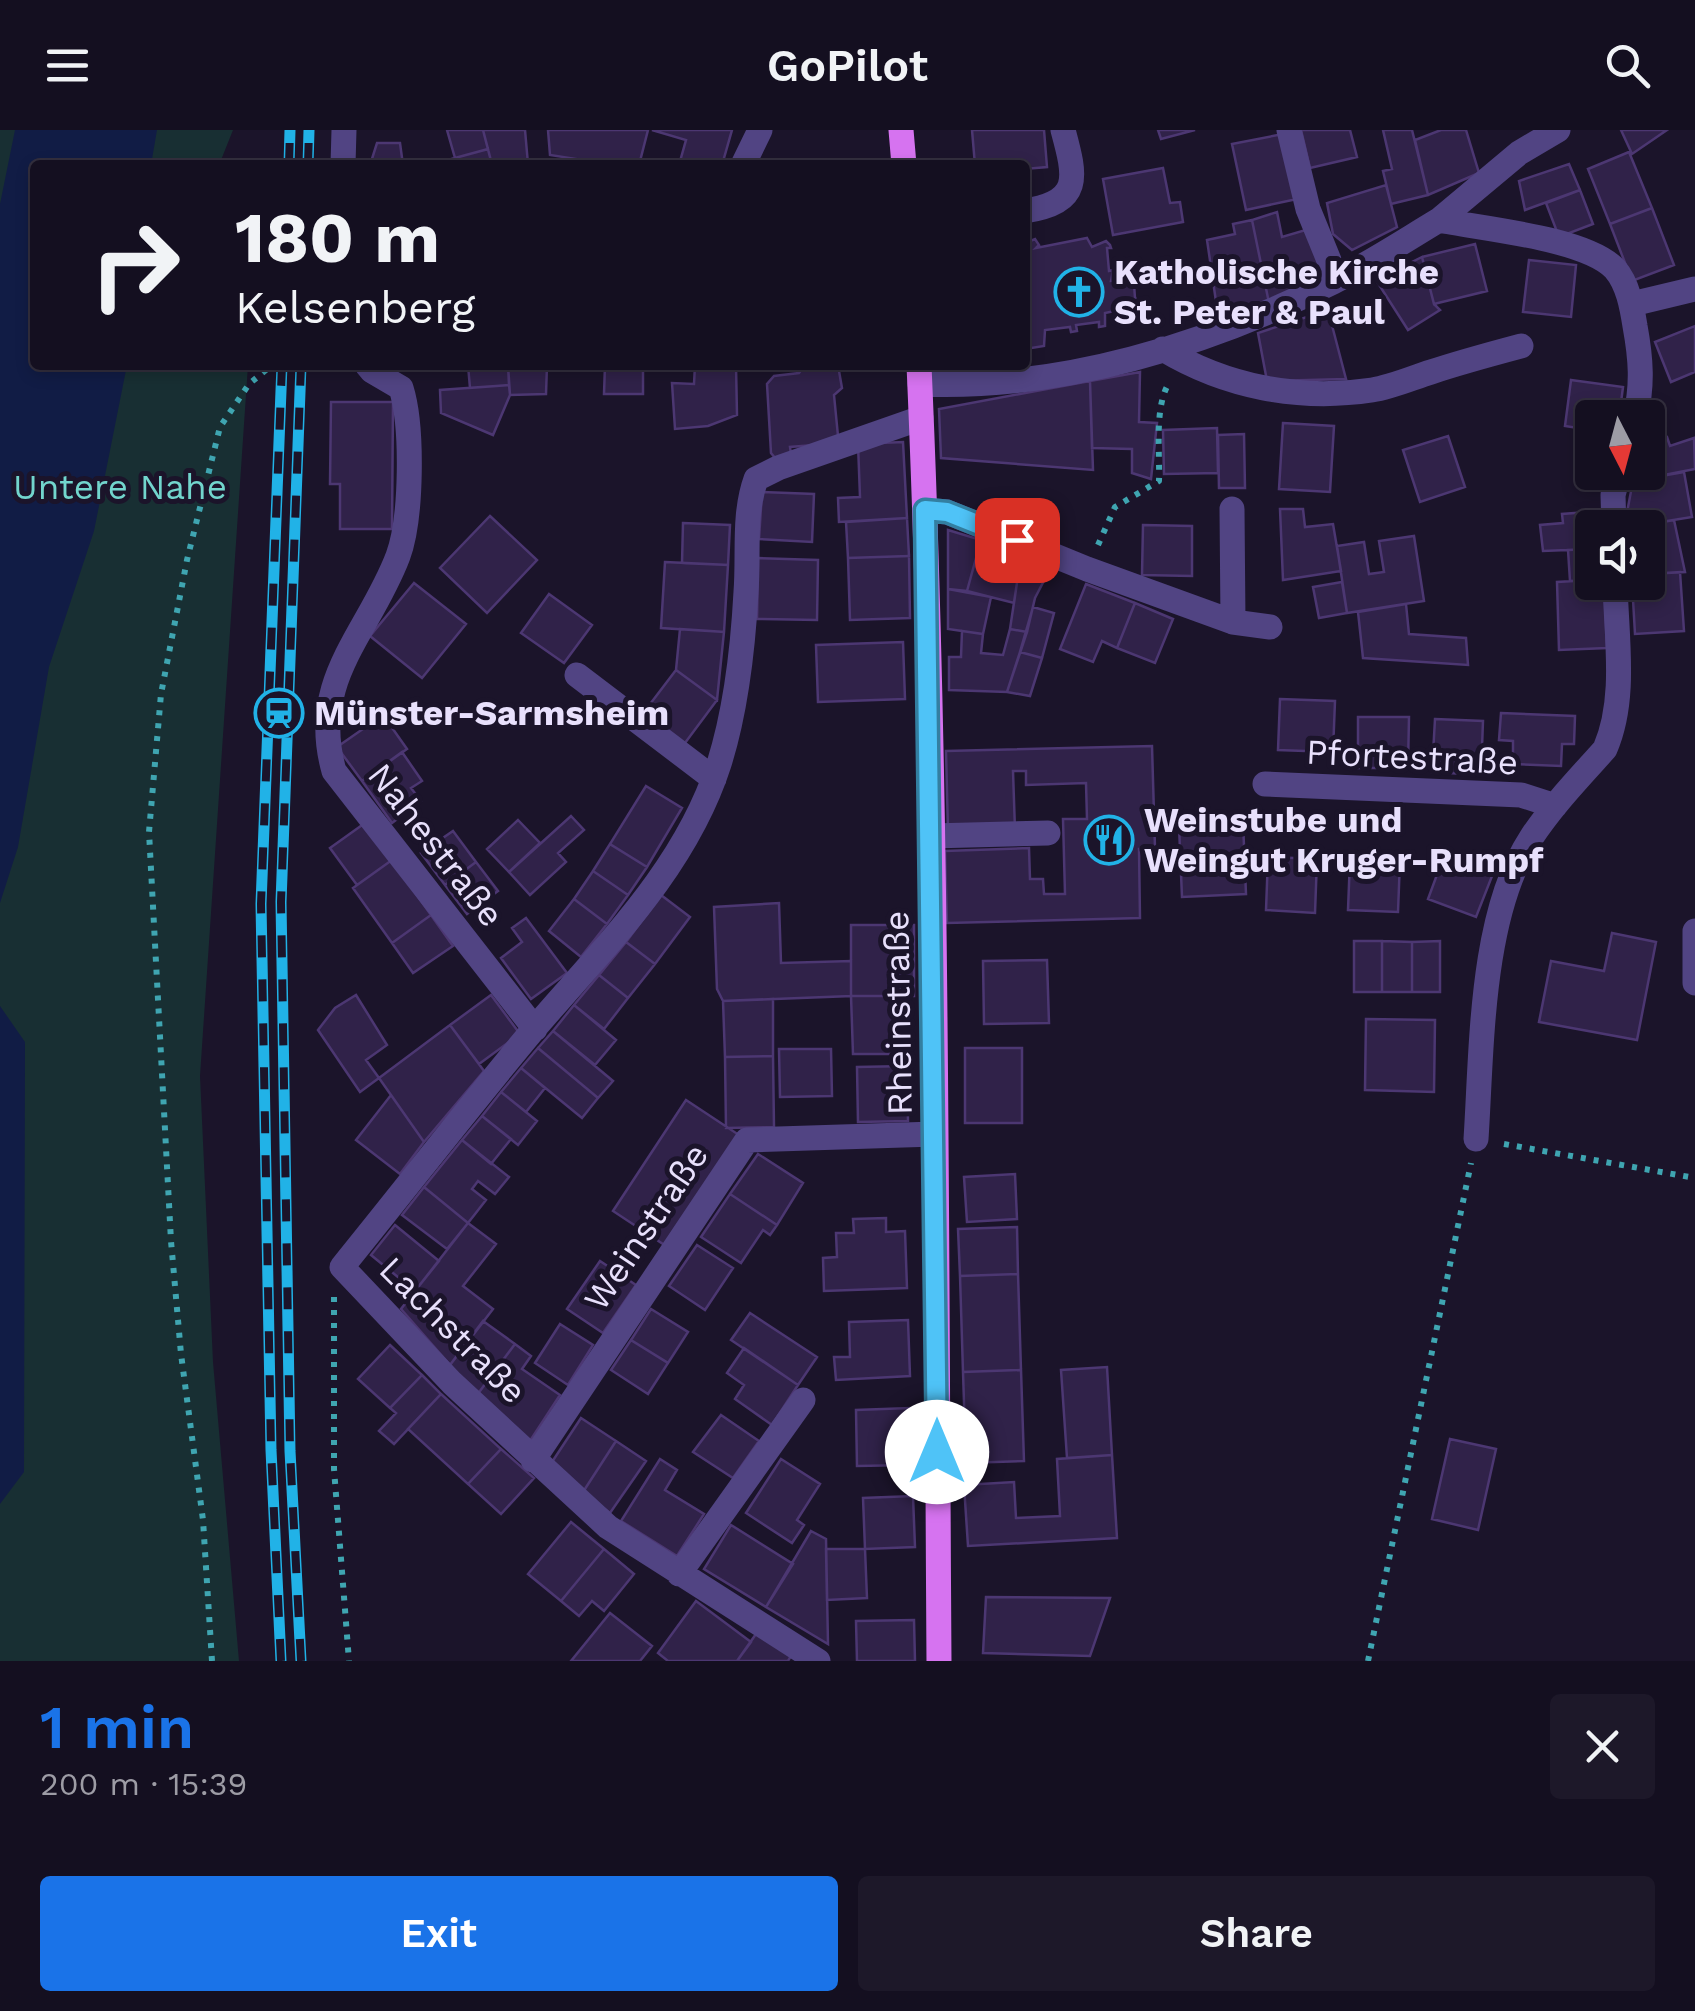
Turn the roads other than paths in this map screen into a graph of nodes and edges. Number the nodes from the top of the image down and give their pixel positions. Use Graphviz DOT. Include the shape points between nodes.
graph roads {
  1 [pos="344,130"];
  2 [pos="760,130"];
  3 [pos="902,130"];
  4 [pos="1064,130"];
  5 [pos="1289,130"];
  6 [pos="1558,130"];
  7 [pos="342,160"];
  8 [pos="745,160"];
  9 [pos="904,160"];
  10 [pos="1030,209"];
  11 [pos="1439,220"];
  12 [pos="1337,280"];
  13 [pos="1695,290"];
  14 [pos="1632,304"];
  15 [pos="1520,346"];
  16 [pos="1173,355"];
  17 [pos="371,370"];
  18 [pos="919,374"];
  19 [pos="1639,400"];
  20 [pos="921,418"];
  21 [pos="1232,509"];
  22 [pos="925,510"];
  23 [pos="1615,600"];
  24 [pos="1233,622"];
  25 [pos="1270,626"];
  26 [pos="577,675"];
  27 [pos="714,779"];
  28 [pos="1265,784"];
  29 [pos="1554,806"];
  30 [pos="1048,833"];
  31 [pos="931,836"];
  32 [pos="1695,932"];
  33 [pos="1695,983"];
  34 [pos="535,1028"];
  35 [pos="935,1134"];
  36 [pos="1476,1139"];
  37 [pos="803,1400"];
  38 [pos="533,1460"];
  39 [pos="679,1574"];
  40 [pos="818,1661"];
  41 [pos="939,1661"];
  1 -- 7 [label="street"];
  2 -- 8 [label="street"];
  3 -- 9 [label="main road"];
  4 -- 10 [label="street" via="1072,174 1067,193 1054,206"];
  5 -- 12 [label="street" via="1308,209"];
  6 -- 11 [label="street" via="1519,153"];
  11 -- 12 [label="street"];
  11 -- 14 [label="street" via="1581,248 1612,267"];
  12 -- 16 [label="street"];
  13 -- 14 [label="street"];
  14 -- 19 [label="street" via="1642,362"];
  15 -- 16 [label="street" via="1376,390 1330,394 1234,382"];
  16 -- 18 [label="street" via="969,386"];
  17 -- 34 [label="street, Nahestraße" via="401,388 409,413 407,508 399,555 340,666 327,746 334,771"];
  18 -- 20 [label="main road, Rheinstraße"];
  20 -- 22 [label="main road, Rheinstraße"];
  20 -- 27 [label="street, Lachstraße" via="756,479 748,501 740,656"];
  21 -- 24 [label="street"];
  22 -- 24 [label="street" via="947,512"];
  22 -- 31 [label="main road, Rheinstraße"];
  23 -- 29 [label="street, Pfortestraße" via="1618,692 1611,734"];
  24 -- 25 [label="street"];
  26 -- 27 [label="street"];
  27 -- 34 [label="street, Lachstraße" via="701,814 644,900"];
  28 -- 29 [label="street, Pfortestraße" via="1522,795"];
  29 -- 36 [label="street, Pfortestraße" via="1511,878 1494,938"];
  30 -- 31 [label="street"];
  31 -- 35 [label="main road, Rheinstraße"];
  32 -- 33 [label="street"];
  34 -- 38 [label="street, Lachstraße" via="342,1267"];
  35 -- 38 [label="street, Weinstraße" via="746,1140"];
  35 -- 41 [label="main road, Rheinstraße"];
  37 -- 39 [label="street"];
  38 -- 39 [label="street, Lachstraße" via="608,1527"];
  39 -- 40 [label="street, Lachstraße"];
}
